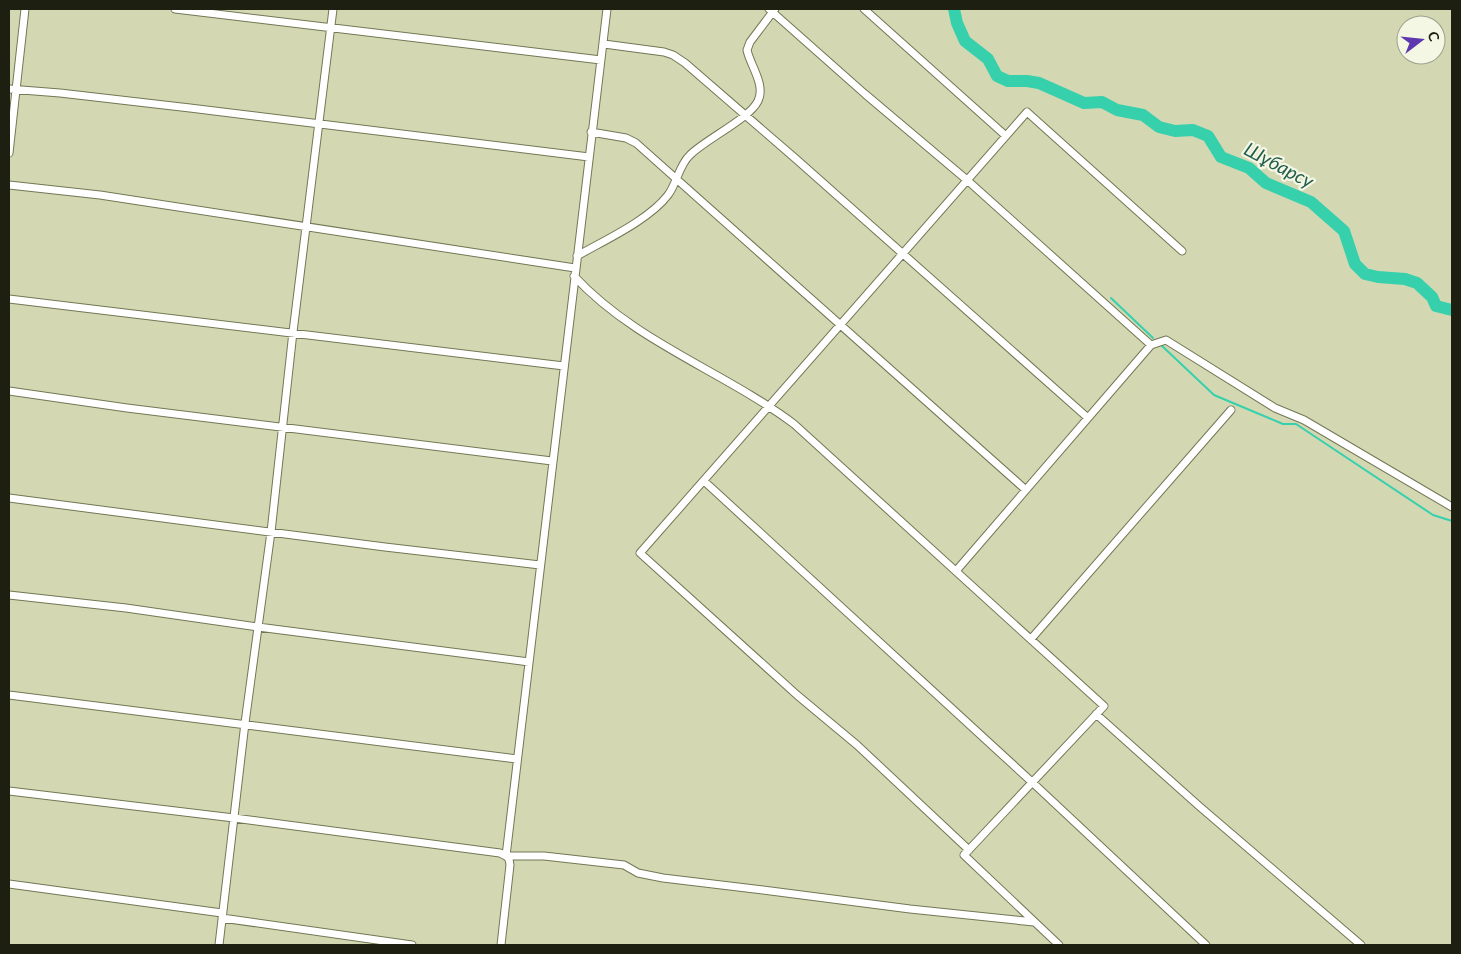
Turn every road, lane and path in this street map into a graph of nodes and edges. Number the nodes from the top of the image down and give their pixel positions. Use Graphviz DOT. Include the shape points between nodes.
graph roads {
  1 [pos="25,9"];
  2 [pos="175,9"];
  3 [pos="333,9"];
  4 [pos="607,9"];
  5 [pos="864,9"];
  6 [pos="772,10"];
  7 [pos="331,28"];
  8 [pos="604,44"];
  9 [pos="601,60"];
  10 [pos="12,89"];
  11 [pos="745,115"];
  12 [pos="319,124"];
  13 [pos="591,132"];
  14 [pos="1006,136"];
  15 [pos="9,153"];
  16 [pos="589,157"];
  17 [pos="676,178"];
  18 [pos="967,180"];
  19 [pos="9,185"];
  20 [pos="306,227"];
  21 [pos="1182,251"];
  22 [pos="903,253"];
  23 [pos="577,256"];
  24 [pos="575,268"];
  25 [pos="574,276"];
  26 [pos="9,299"];
  27 [pos="839,325"];
  28 [pos="293,332"];
  29 [pos="1151,345"];
  30 [pos="564,366"];
  31 [pos="9,391"];
  32 [pos="770,406"];
  33 [pos="1231,410"];
  34 [pos="1088,418"];
  35 [pos="283,428"];
  36 [pos="552,461"];
  37 [pos="704,481"];
  38 [pos="1026,490"];
  39 [pos="9,498"];
  40 [pos="1452,507"];
  41 [pos="271,532"];
  42 [pos="540,565"];
  43 [pos="956,571"];
  44 [pos="9,594"];
  45 [pos="258,627"];
  46 [pos="1031,639"];
  47 [pos="529,662"];
  48 [pos="9,695"];
  49 [pos="1096,714"];
  50 [pos="245,724"];
  51 [pos="517,759"];
  52 [pos="1032,783"];
  53 [pos="9,791"];
  54 [pos="234,818"];
  55 [pos="969,850"];
  56 [pos="506,856"];
  57 [pos="9,884"];
  58 [pos="222,915"];
  59 [pos="1034,922"];
  60 [pos="219,945"];
  61 [pos="412,945"];
  62 [pos="501,945"];
  63 [pos="1059,945"];
  64 [pos="1206,945"];
  65 [pos="1361,945"];
  1 -- 10 [label="street"];
  2 -- 7 [label="street"];
  3 -- 7 [label="street"];
  4 -- 8 [label="street"];
  5 -- 14 [label="street"];
  6 -- 11 [label="street" via="747,50 761,89 758,101"];
  6 -- 18 [label="street"];
  7 -- 9 [label="street"];
  7 -- 12 [label="street"];
  8 -- 9 [label="street"];
  8 -- 11 [label="street" via="673,55"];
  9 -- 13 [label="street"];
  10 -- 12 [label="street"];
  10 -- 15 [label="street"];
  11 -- 17 [label="street" via="688,156"];
  11 -- 22 [label="street"];
  12 -- 16 [label="street"];
  12 -- 20 [label="street"];
  13 -- 16 [label="street"];
  13 -- 17 [label="street" via="626,138"];
  14 -- 18 [label="street"];
  14 -- 21 [label="street" via="1027,112"];
  16 -- 23 [label="street"];
  17 -- 23 [label="street" via="669,194 658,205 635,223"];
  17 -- 27 [label="street"];
  18 -- 22 [label="street"];
  18 -- 29 [label="street"];
  19 -- 20 [label="street" via="100,195"];
  20 -- 24 [label="street"];
  20 -- 28 [label="street"];
  22 -- 27 [label="street"];
  22 -- 34 [label="street"];
  23 -- 24 [label="street"];
  24 -- 25 [label="street"];
  25 -- 30 [label="street"];
  25 -- 32 [label="street" via="591,294 657,342"];
  26 -- 28 [label="street"];
  27 -- 32 [label="street"];
  27 -- 38 [label="street"];
  28 -- 30 [label="street"];
  28 -- 35 [label="street"];
  29 -- 34 [label="street"];
  29 -- 40 [label="street" via="1166,340 1275,408 1304,420"];
  30 -- 36 [label="street"];
  31 -- 35 [label="street"];
  32 -- 37 [label="street"];
  32 -- 43 [label="street"];
  33 -- 46 [label="street"];
  34 -- 38 [label="street"];
  35 -- 36 [label="street"];
  35 -- 41 [label="street"];
  36 -- 42 [label="street"];
  37 -- 52 [label="street"];
  37 -- 55 [label="street" via="640,553 857,745"];
  38 -- 43 [label="street"];
  39 -- 41 [label="street"];
  41 -- 42 [label="street"];
  41 -- 45 [label="street"];
  42 -- 47 [label="street"];
  43 -- 46 [label="street"];
  44 -- 45 [label="street"];
  45 -- 47 [label="street"];
  45 -- 50 [label="street"];
  46 -- 49 [label="street" via="1104,706"];
  47 -- 51 [label="street"];
  48 -- 50 [label="street"];
  49 -- 52 [label="street"];
  49 -- 65 [label="street"];
  50 -- 51 [label="street"];
  50 -- 54 [label="street"];
  51 -- 56 [label="street"];
  52 -- 55 [label="street"];
  52 -- 64 [label="street"];
  53 -- 54 [label="street"];
  54 -- 56 [label="street"];
  54 -- 58 [label="street"];
  55 -- 59 [label="street" via="964,855"];
  56 -- 59 [label="street" via="544,856 624,865 638,873 663,878"];
  56 -- 62 [label="street" via="510,865"];
  57 -- 58 [label="street"];
  58 -- 60 [label="street"];
  58 -- 61 [label="street"];
  59 -- 63 [label="street"];
}
